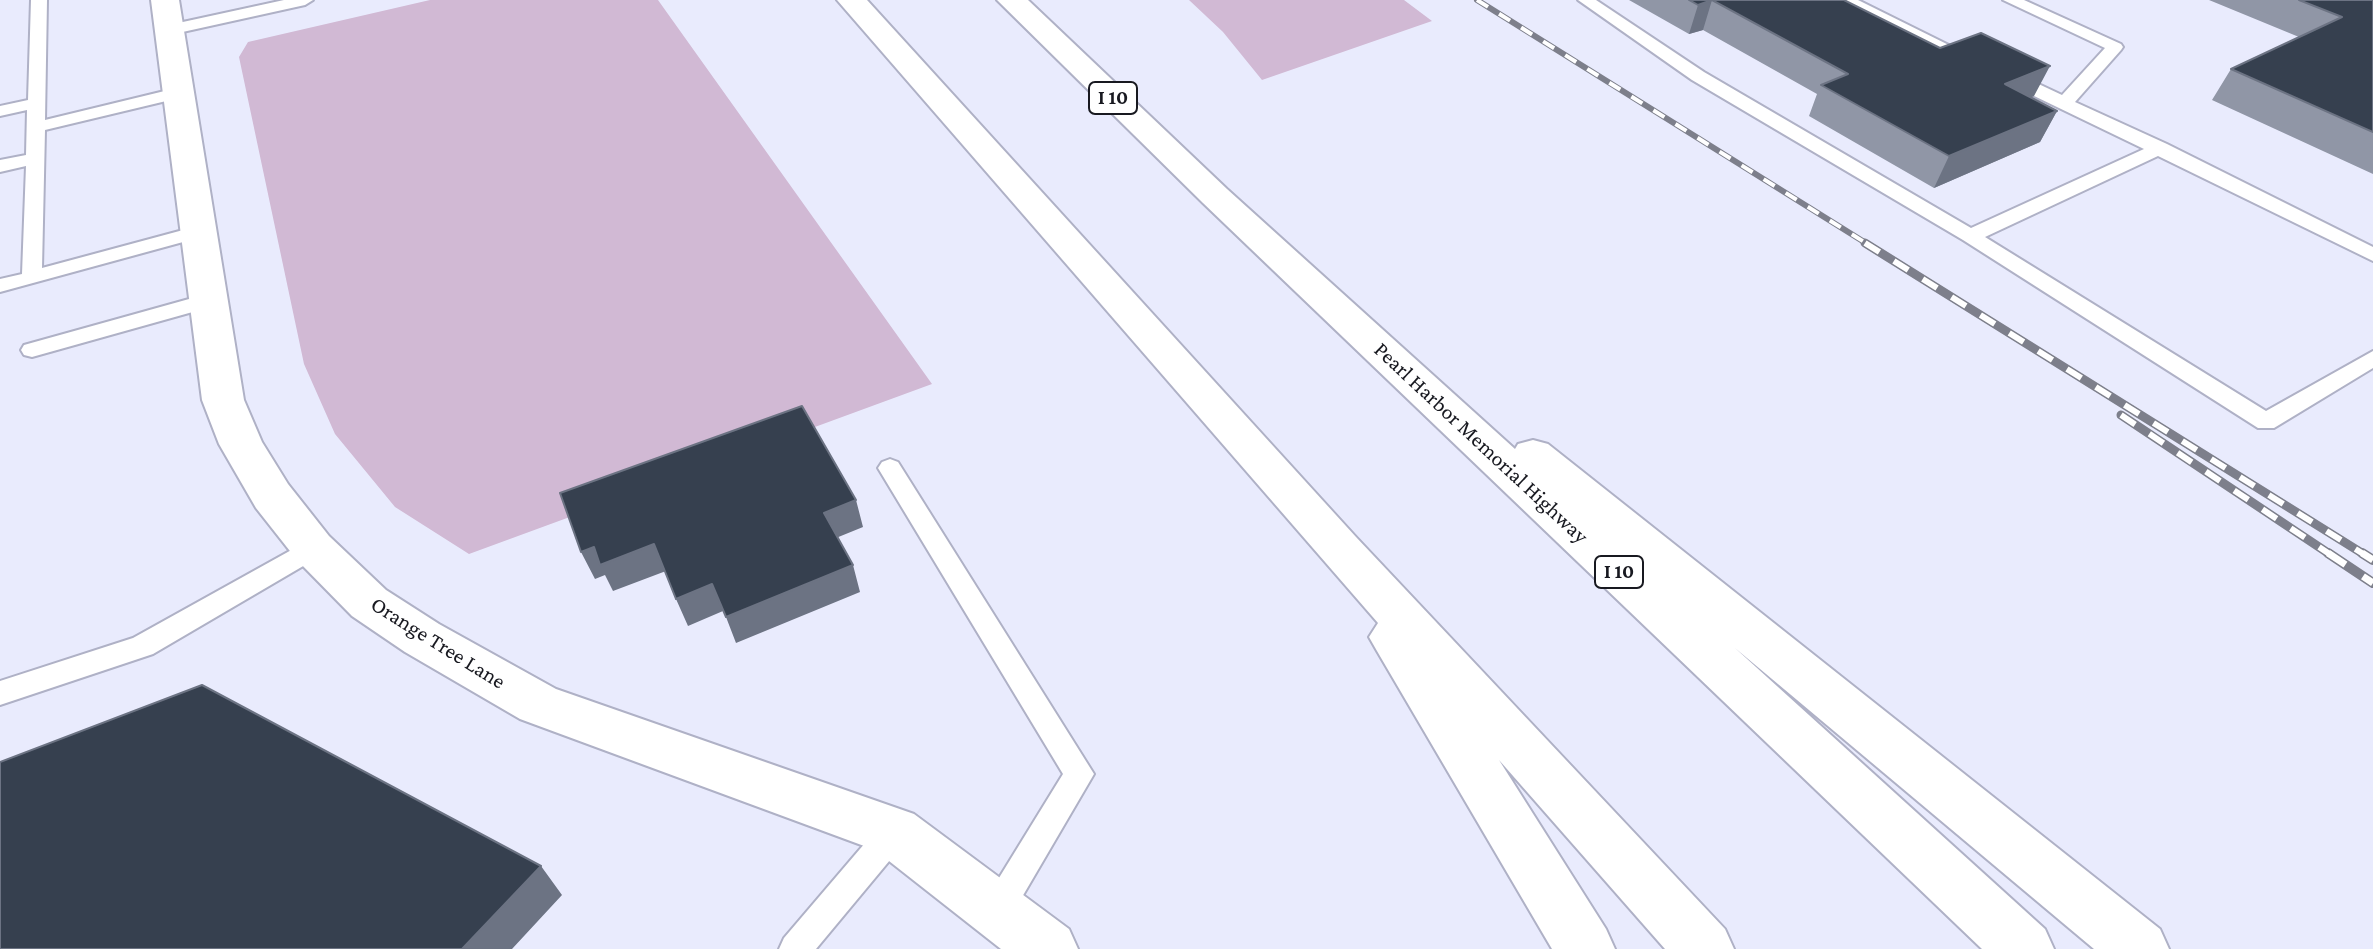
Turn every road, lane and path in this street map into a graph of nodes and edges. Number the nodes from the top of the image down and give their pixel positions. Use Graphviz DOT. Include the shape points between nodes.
graph roads {
  1 [pos="39,0"];
  2 [pos="305,0"];
  3 [pos="851,0"];
  4 [pos="1011,0"];
  5 [pos="1586,0"];
  6 [pos="1845,0"];
  7 [pos="2011,0"];
  8 [pos="278,3"];
  9 [pos="167,15"];
  10 [pos="177,93"];
  11 [pos="37,103"];
  12 [pos="2064,103"];
  13 [pos="0,111"];
  14 [pos="36,127"];
  15 [pos="2161,148"];
  16 [pos="35,158"];
  17 [pos="0,166"];
  18 [pos="1215,196"];
  19 [pos="198,232"];
  20 [pos="1970,236"];
  21 [pos="2373,255"];
  22 [pos="32,278"];
  23 [pos="0,286"];
  24 [pos="207,301"];
  25 [pos="32,350"];
  26 [pos="2373,358"];
  27 [pos="890,468"];
  28 [pos="313,548"];
  29 [pos="1340,549"];
  30 [pos="0,693"];
  31 [pos="894,832"];
  32 [pos="997,910"];
  33 [pos="795,949"];
  34 [pos="1048,949"];
  35 [pos="1585,949"];
  36 [pos="1704,949"];
  37 [pos="2024,949"];
  38 [pos="2139,949"];
  1 -- 11 [label="lane"];
  2 -- 8 [label="lane"];
  3 -- 29 [label="main road"];
  4 -- 18 [label="main road, Pearl Harbor Memorial Highway / I 10"];
  5 -- 20 [label="lane" via="1698,76"];
  6 -- 12 [label="lane"];
  7 -- 12 [label="lane" via="2115,47"];
  8 -- 9 [label="lane"];
  9 -- 10 [label="main road, Orange Tree Lane"];
  10 -- 14 [label="lane"];
  10 -- 19 [label="main road, Orange Tree Lane"];
  11 -- 13 [label="lane"];
  11 -- 14 [label="lane"];
  12 -- 15 [label="lane"];
  14 -- 16 [label="lane"];
  15 -- 20 [label="lane"];
  15 -- 21 [label="lane"];
  16 -- 17 [label="lane"];
  16 -- 22 [label="lane"];
  18 -- 37 [label="main road, Pearl Harbor Memorial Highway / I 10"];
  18 -- 38 [label="main road"];
  19 -- 22 [label="lane"];
  19 -- 24 [label="main road, Orange Tree Lane"];
  20 -- 26 [label="lane" via="2266,422"];
  22 -- 23 [label="lane"];
  24 -- 25 [label="lane"];
  24 -- 28 [label="main road, Orange Tree Lane" via="223,400 241,444 272,496"];
  27 -- 32 [label="lane" via="1079,774"];
  28 -- 30 [label="lane" via="143,646"];
  28 -- 31 [label="main road, Orange Tree Lane" via="369,603 538,704"];
  29 -- 35 [label="main road"];
  29 -- 36 [label="main road"];
  31 -- 32 [label="main road, Orange Tree Lane"];
  31 -- 33 [label="lane"];
  32 -- 34 [label="main road, Orange Tree Lane"];
}
